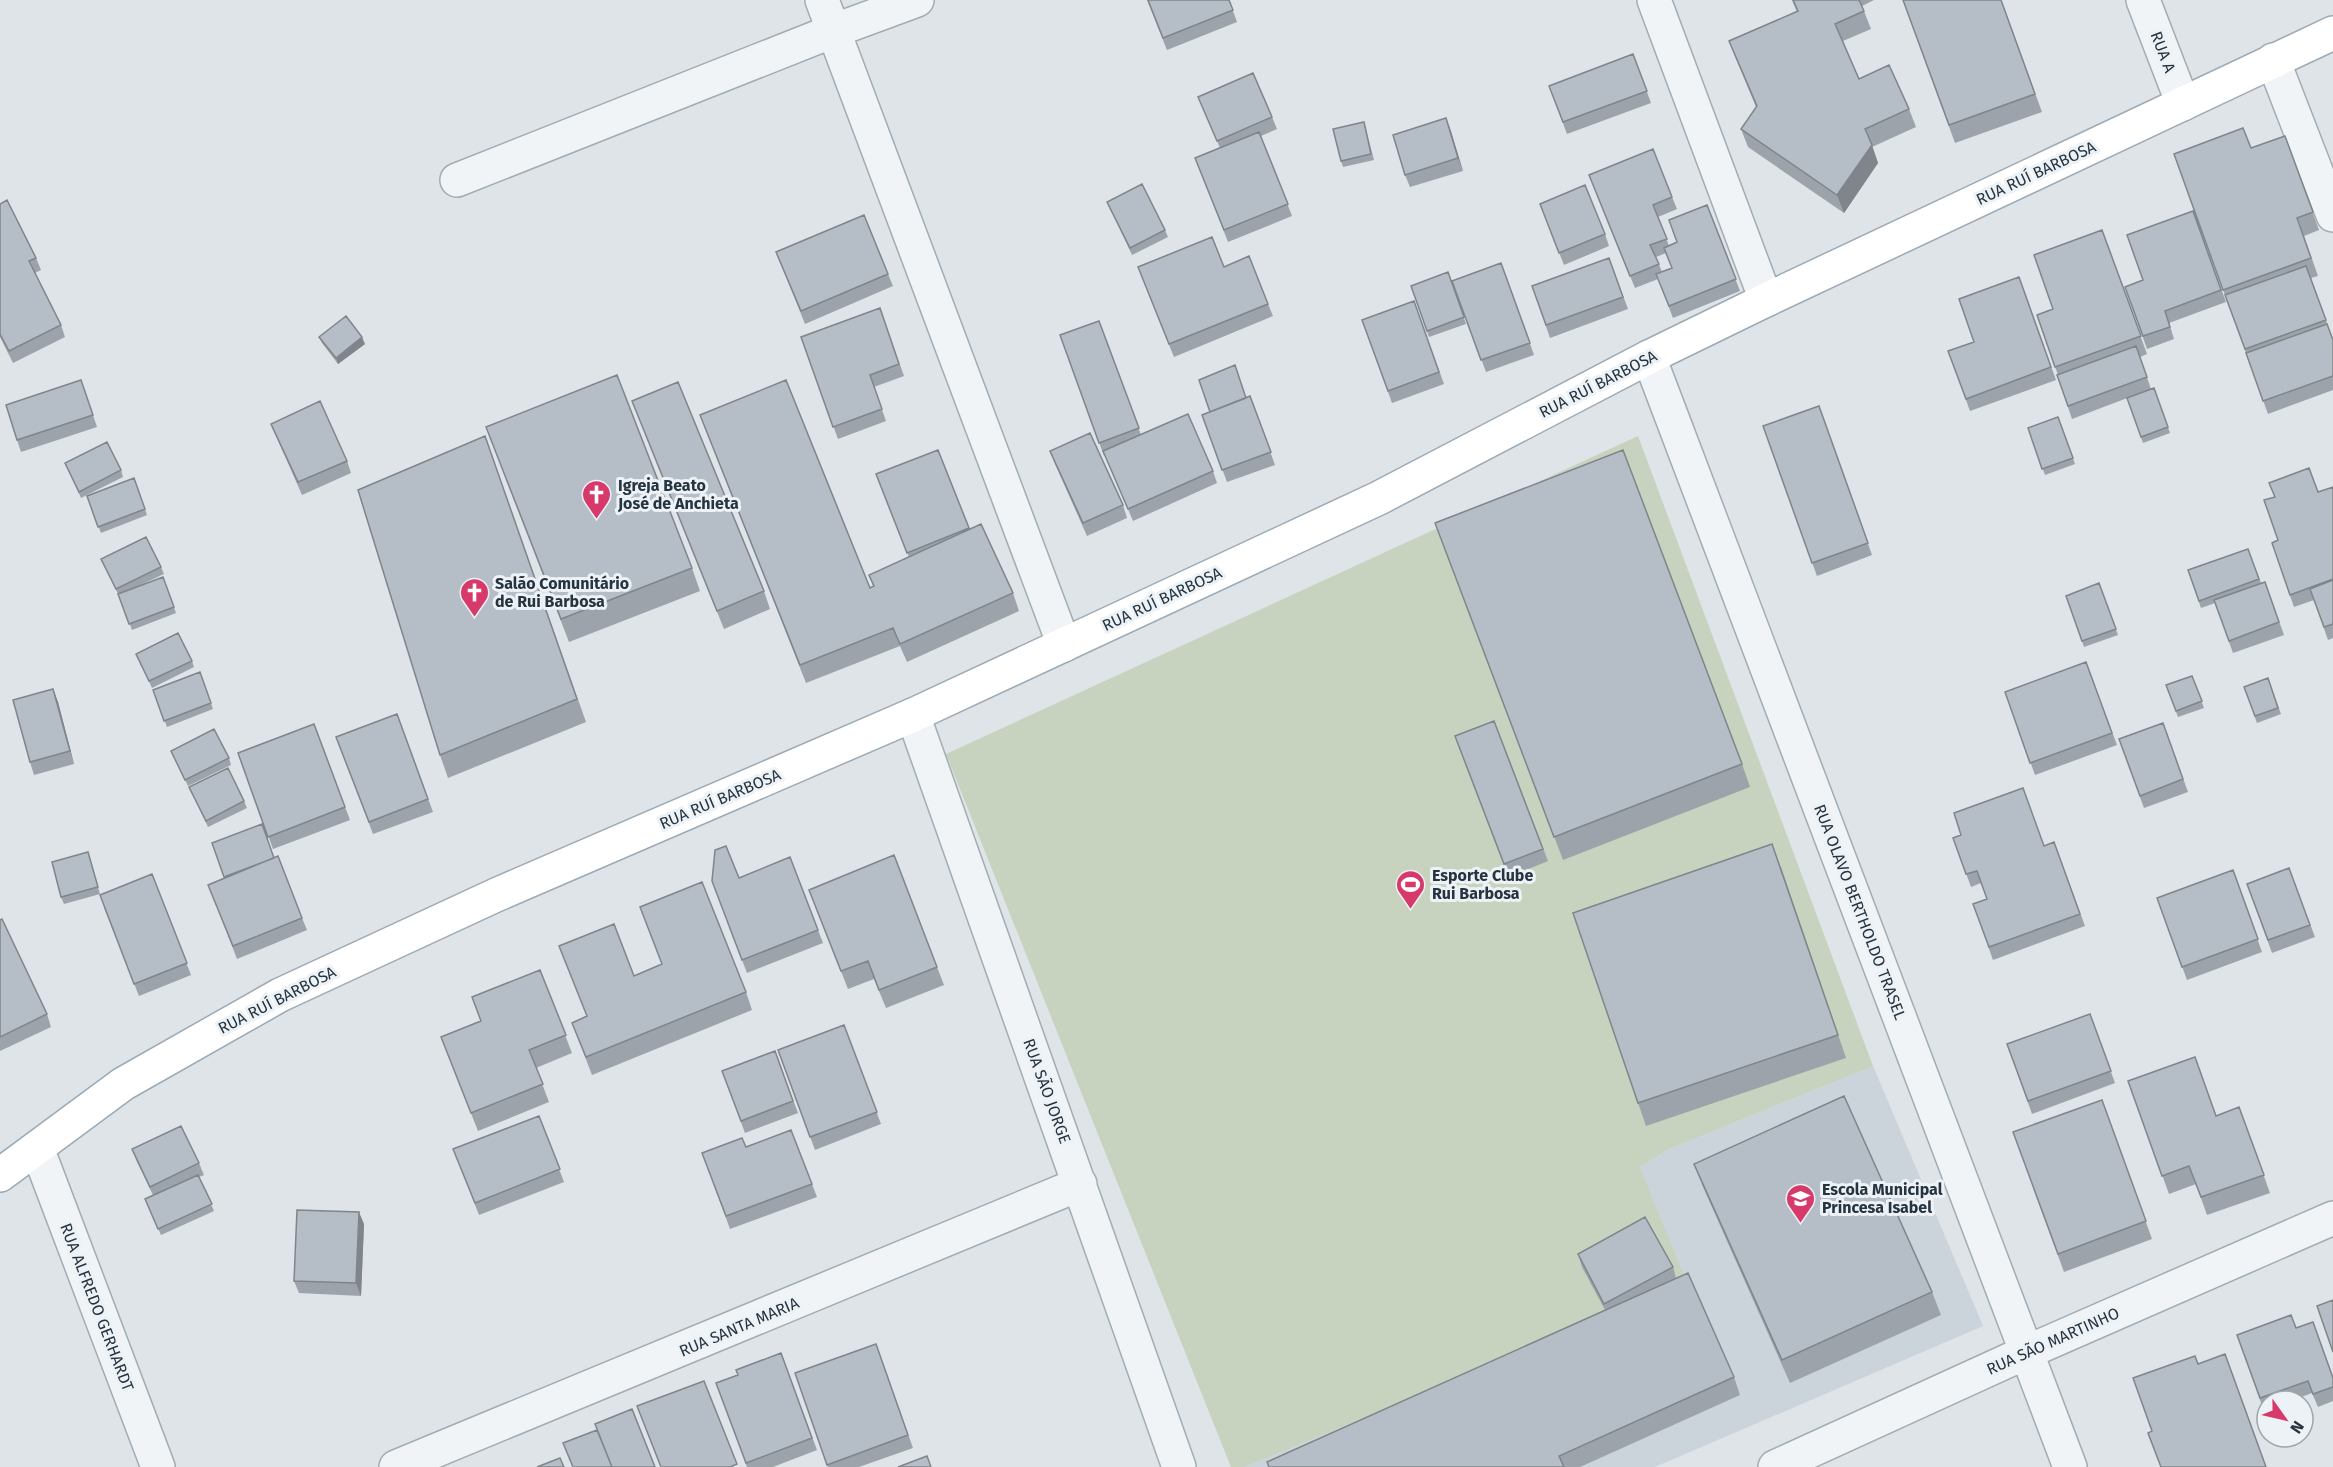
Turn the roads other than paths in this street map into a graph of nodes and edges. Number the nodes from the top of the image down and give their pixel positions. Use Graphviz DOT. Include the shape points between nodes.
graph roads {
  1 [pos="822,0"];
  2 [pos="918,0"];
  3 [pos="1654,0"];
  4 [pos="2143,0"];
  5 [pos="833,31"];
  6 [pos="2333,33"];
  7 [pos="2273,60"];
  8 [pos="2183,104"];
  9 [pos="458,180"];
  10 [pos="2333,215"];
  11 [pos="1766,300"];
  12 [pos="1649,357"];
  13 [pos="1064,645"];
  14 [pos="914,715"];
  15 [pos="37,1148"];
  16 [pos="0,1175"];
  17 [pos="1080,1184"];
  18 [pos="2333,1218"];
  19 [pos="2027,1352"];
  20 [pos="158,1467"];
  21 [pos="396,1467"];
  22 [pos="1179,1467"];
  23 [pos="1775,1467"];
  24 [pos="2070,1467"];
  1 -- 5 [label="street"];
  2 -- 5 [label="street"];
  3 -- 11 [label="street"];
  4 -- 8 [label="street, RUA A"];
  5 -- 9 [label="street"];
  5 -- 13 [label="street"];
  6 -- 7 [label="main road, RUA RUÍ BARBOSA"];
  7 -- 8 [label="main road, RUA RUÍ BARBOSA"];
  7 -- 10 [label="street"];
  8 -- 11 [label="main road, RUA RUÍ BARBOSA"];
  11 -- 12 [label="main road, RUA RUÍ BARBOSA"];
  12 -- 13 [label="main road, RUA RUÍ BARBOSA" via="1379,498"];
  12 -- 19 [label="street, RUA OLAVO BERTHOLDO TRASEL"];
  13 -- 14 [label="main road, RUA RUÍ BARBOSA"];
  14 -- 15 [label="main road, RUA RUÍ BARBOSA" via="496,896 280,995 123,1084"];
  14 -- 17 [label="street, RUA SÃO JORGE"];
  15 -- 16 [label="main road, RUA RUÍ BARBOSA"];
  15 -- 20 [label="street, RUA ALFREDO GERHARDT"];
  17 -- 21 [label="street, RUA SANTA MARIA"];
  17 -- 22 [label="street, RUA SÃO JORGE"];
  18 -- 19 [label="street, RUA SÃO MARTINHO"];
  19 -- 23 [label="street, RUA SÃO MARTINHO"];
  19 -- 24 [label="street, RUA OLAVO BERTHOLDO TRASEL"];
}
